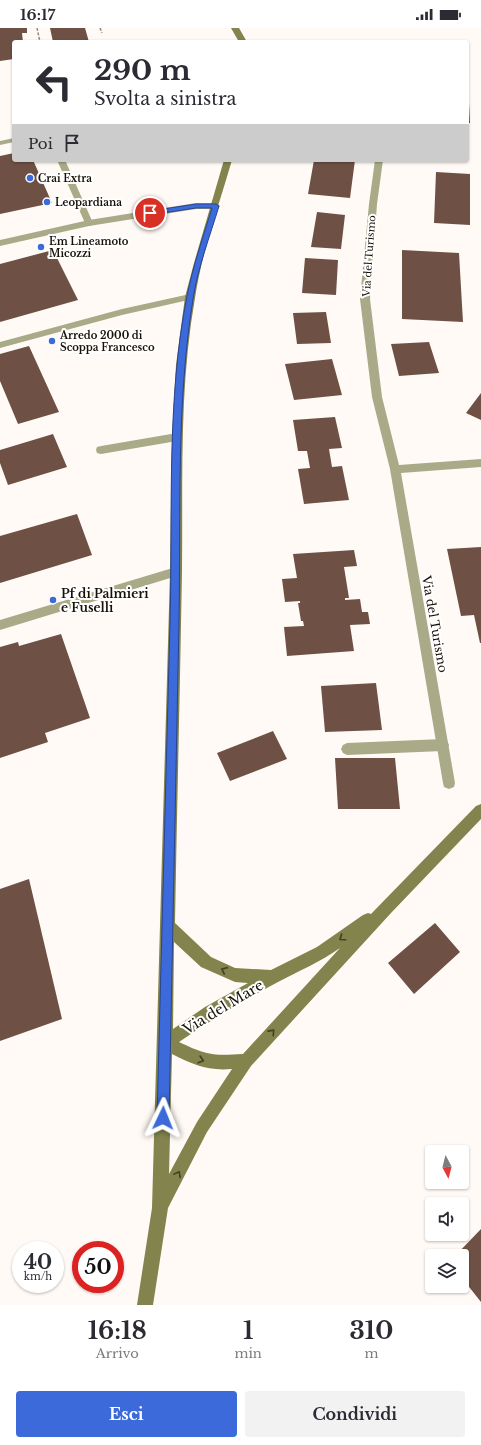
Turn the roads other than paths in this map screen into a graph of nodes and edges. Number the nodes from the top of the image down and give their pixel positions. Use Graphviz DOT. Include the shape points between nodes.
graph roads {
  1 [pos="235,28"];
  2 [pos="242,40"];
  3 [pos="12,140"];
  4 [pos="0,143"];
  5 [pos="61,162"];
  6 [pos="227,162"];
  7 [pos="379,162"];
  8 [pos="216,206"];
  9 [pos="89,223"];
  10 [pos="0,243"];
  11 [pos="190,297"];
  12 [pos="0,345"];
  13 [pos="177,437"];
  14 [pos="101,450"];
  15 [pos="481,463"];
  16 [pos="395,469"];
  17 [pos="176,572"];
  18 [pos="0,625"];
  19 [pos="443,745"];
  20 [pos="347,749"];
  21 [pos="449,782"];
  22 [pos="481,810"];
  23 [pos="386,908"];
  24 [pos="168,926"];
  25 [pos="272,977"];
  26 [pos="165,1043"];
  27 [pos="246,1061"];
  28 [pos="160,1208"];
  29 [pos="145,1305"];
  1 -- 2 [label="main road"];
  3 -- 4 [label="street"];
  5 -- 9 [label="street"];
  6 -- 8 [label="main road"];
  7 -- 16 [label="street, Via del Turismo" via="365,299 377,398"];
  8 -- 9 [label="street" via="196,206"];
  8 -- 11 [label="main road"];
  9 -- 10 [label="street"];
  11 -- 12 [label="street" via="122,312"];
  11 -- 13 [label="main road" via="181,365"];
  13 -- 14 [label="street"];
  13 -- 17 [label="main road"];
  15 -- 16 [label="street"];
  16 -- 19 [label="street, Via del Turismo"];
  17 -- 18 [label="street"];
  17 -- 24 [label="main road"];
  19 -- 20 [label="street"];
  19 -- 21 [label="street, Via del Turismo"];
  22 -- 23 [label="main road, Via del Mare"];
  23 -- 25 [label="main road, Via del Mare, one-way" via="322,952"];
  27 -- 23 [label="main road, Via del Mare, one-way"];
  25 -- 24 [label="main road, Via del Mare, one-way" via="235,975 206,962"];
  24 -- 26 [label="main road"];
  25 -- 26 [label="main road, Via del Mare" via="210,1012"];
  26 -- 27 [label="main road, Via del Mare, one-way" via="195,1058 215,1063"];
  26 -- 28 [label="main road"];
  28 -- 27 [label="main road, Via del Mare, one-way" via="202,1126"];
  28 -- 29 [label="main road"];
}
